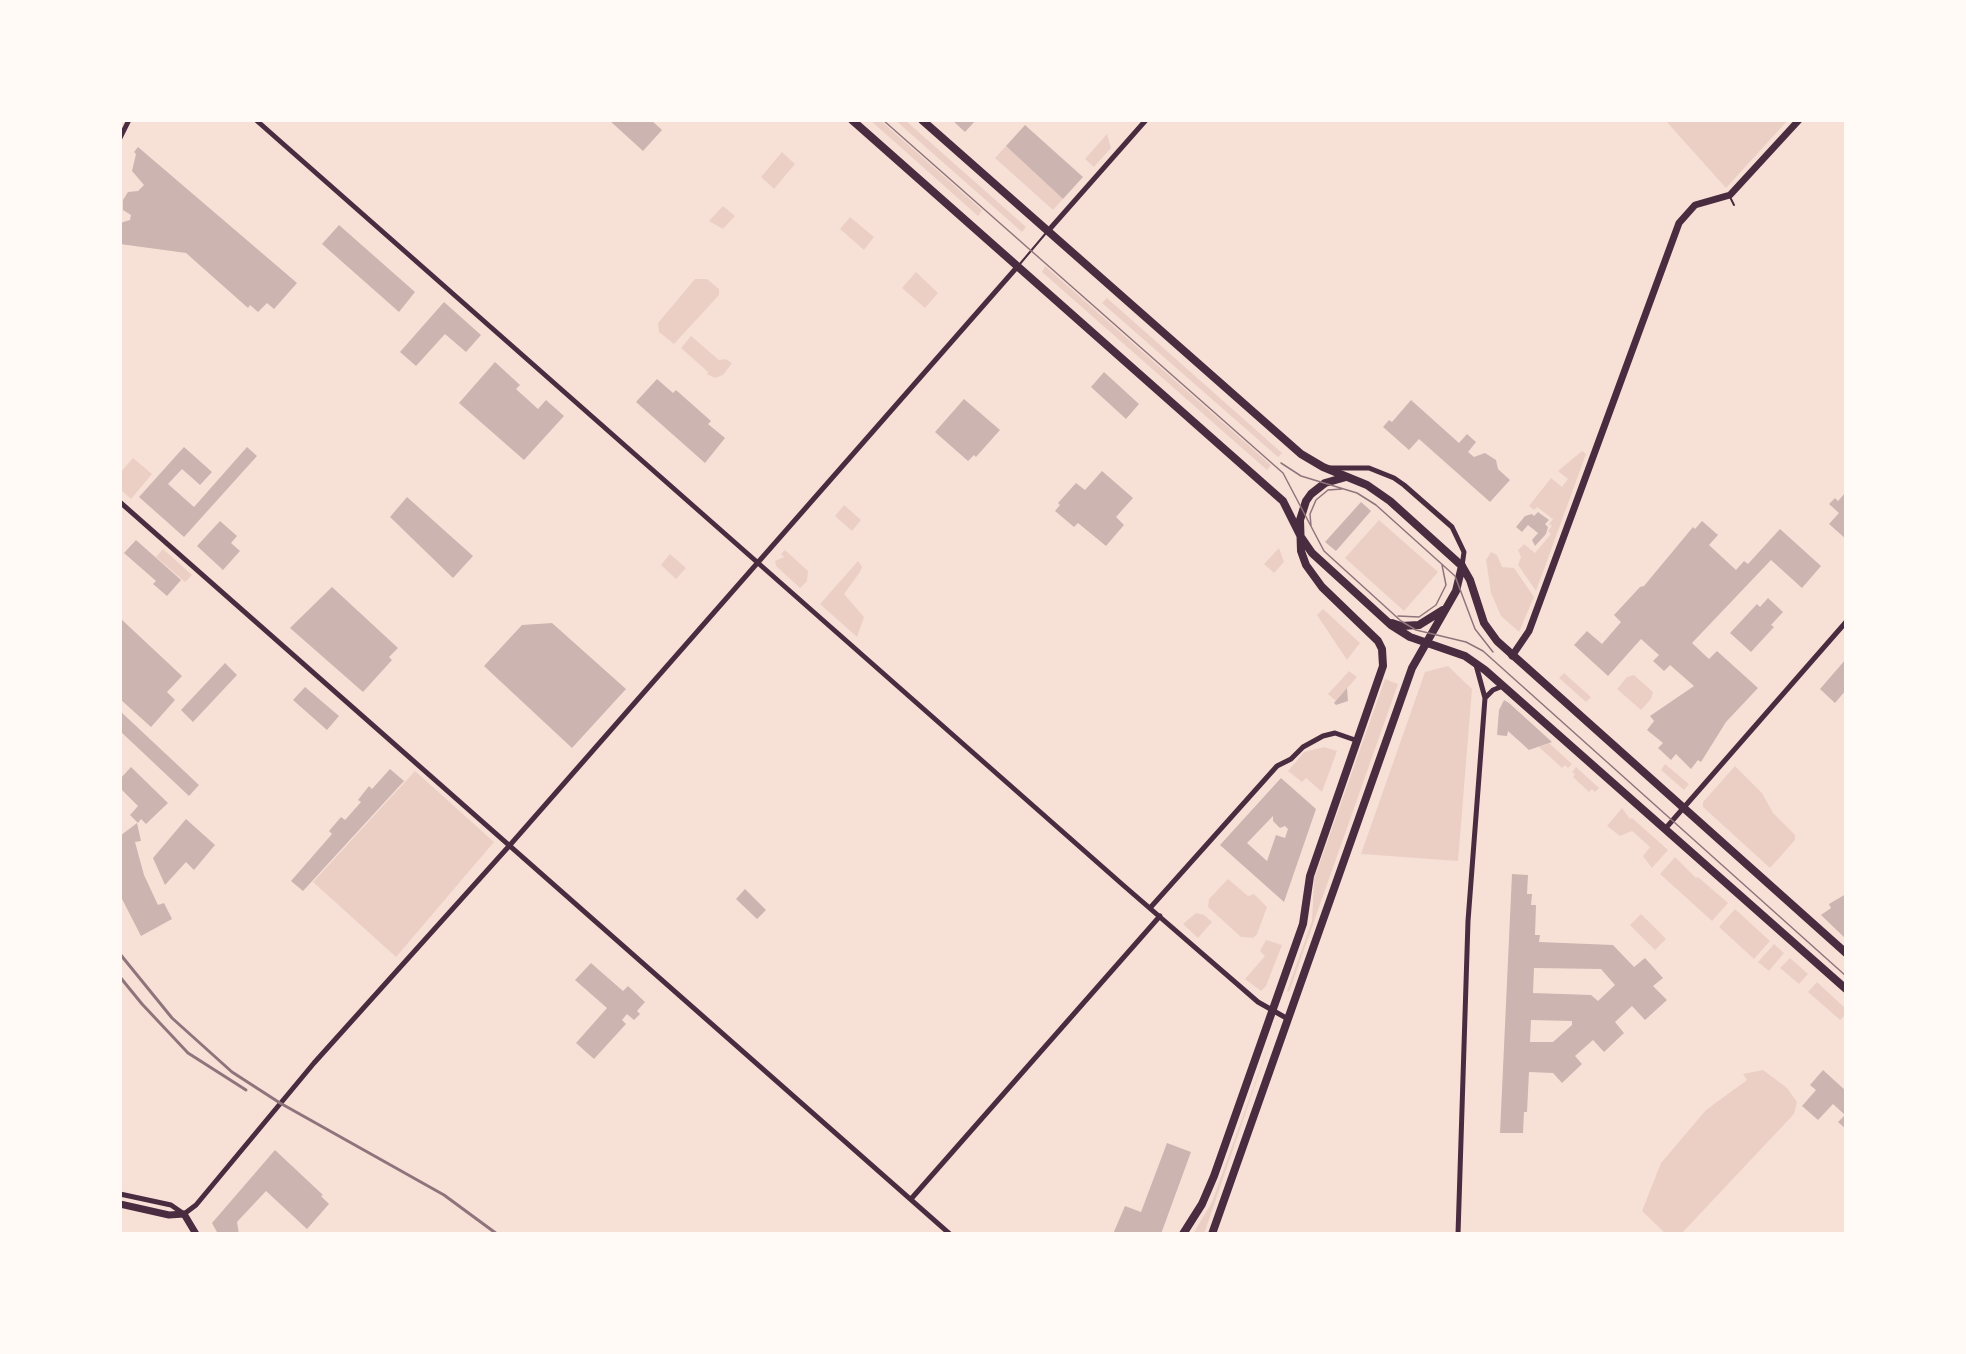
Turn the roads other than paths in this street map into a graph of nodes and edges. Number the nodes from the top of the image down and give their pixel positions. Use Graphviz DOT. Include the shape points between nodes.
graph roads {
  1 [pos="129,120"];
  2 [pos="256,120"];
  3 [pos="852,120"];
  4 [pos="922,120"];
  5 [pos="1146,120"];
  6 [pos="1799,120"];
  7 [pos="120,138"];
  8 [pos="1730,195"];
  9 [pos="1734,205"];
  10 [pos="1048,231"];
  11 [pos="1018,267"];
  12 [pos="1323,467"];
  13 [pos="1347,477"];
  14 [pos="120,502"];
  15 [pos="1300,537"];
  16 [pos="758,563"];
  17 [pos="1462,566"];
  18 [pos="1448,606"];
  19 [pos="1383,617"];
  20 [pos="1846,622"];
  21 [pos="1425,643"];
  22 [pos="1512,656"];
  23 [pos="1473,661"];
  24 [pos="1504,686"];
  25 [pos="1485,698"];
  26 [pos="1358,741"];
  27 [pos="1683,808"];
  28 [pos="1665,829"];
  29 [pos="510,845"];
  30 [pos="1150,908"];
  31 [pos="1160,916"];
  32 [pos="1846,953"];
  33 [pos="1846,988"];
  34 [pos="1272,1012"];
  35 [pos="1288,1019"];
  36 [pos="120,1194"];
  37 [pos="911,1199"];
  38 [pos="120,1204"];
  39 [pos="184,1214"];
  40 [pos="196,1234"];
  41 [pos="950,1234"];
  42 [pos="1183,1234"];
  43 [pos="1212,1234"];
  44 [pos="1458,1234"];
  1 -- 7 [label="street"];
  2 -- 16 [label="street"];
  3 -- 11 [label="main road"];
  4 -- 10 [label="main road"];
  5 -- 10 [label="street"];
  6 -- 8 [label="street"];
  8 -- 9 [label="lane"];
  8 -- 22 [label="street" via="1700,202 1684,215 1529,631"];
  10 -- 11 [label="lane"];
  10 -- 12 [label="main road" via="1293,448"];
  11 -- 15 [label="main road" via="1283,501"];
  11 -- 16 [label="street"];
  12 -- 13 [label="main road"];
  12 -- 17 [label="street" via="1369,468 1394,478 1452,526 1464,552"];
  13 -- 15 [label="main road" via="1325,483 1311,494 1302,510"];
  13 -- 17 [label="main road" via="1386,497"];
  14 -- 29 [label="street"];
  15 -- 19 [label="main road" via="1320,562"];
  15 -- 26 [label="main road" via="1301,551 1314,577 1383,649 1383,666"];
  16 -- 29 [label="street"];
  16 -- 30 [label="street"];
  17 -- 18 [label="main road"];
  17 -- 22 [label="main road" via="1484,623"];
  18 -- 19 [label="main road" via="1436,616 1411,626"];
  18 -- 21 [label="main road"];
  19 -- 21 [label="main road" via="1406,635"];
  20 -- 27 [label="street"];
  21 -- 23 [label="main road"];
  21 -- 35 [label="main road" via="1412,668"];
  22 -- 27 [label="main road"];
  23 -- 24 [label="main road"];
  23 -- 25 [label="street"];
  24 -- 25 [label="street"];
  24 -- 28 [label="main road"];
  25 -- 44 [label="street" via="1468,921"];
  26 -- 30 [label="street" via="1335,733 1323,736 1277,766"];
  26 -- 34 [label="main road" via="1310,876 1303,924"];
  27 -- 28 [label="street"];
  27 -- 32 [label="main road"];
  28 -- 33 [label="main road"];
  29 -- 37 [label="street"];
  29 -- 39 [label="street" via="290,1090 219,1179"];
  30 -- 31 [label="street"];
  31 -- 34 [label="street"];
  31 -- 37 [label="street"];
  34 -- 35 [label="street"];
  34 -- 42 [label="main road" via="1214,1176"];
  35 -- 43 [label="main road"];
  36 -- 39 [label="street" via="171,1205"];
  37 -- 41 [label="street"];
  38 -- 39 [label="street" via="169,1215"];
  39 -- 40 [label="street"];
}
